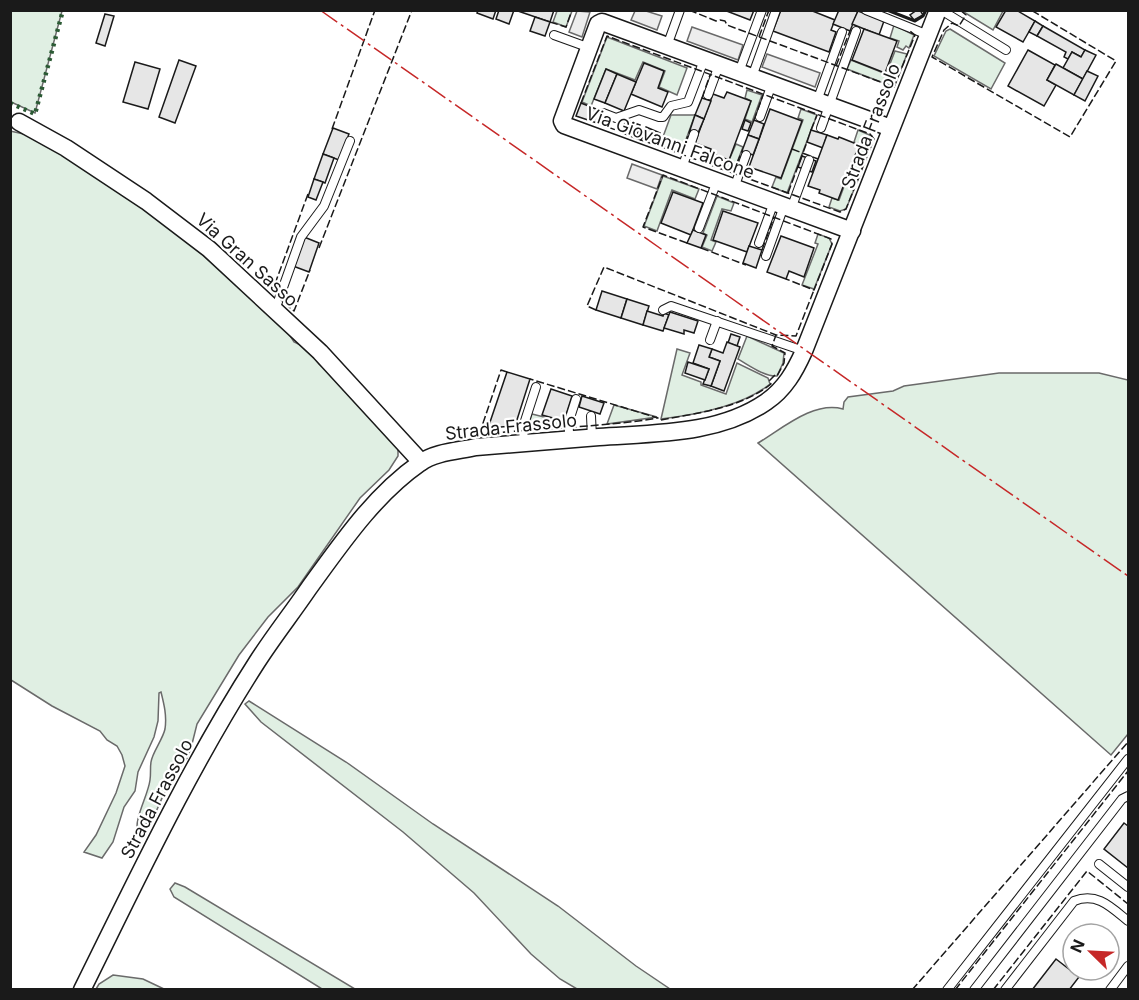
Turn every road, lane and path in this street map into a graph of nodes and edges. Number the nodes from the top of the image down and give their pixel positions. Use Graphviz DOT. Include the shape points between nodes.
graph roads {
  1 [pos="680,10"];
  2 [pos="762,10"];
  3 [pos="776,10"];
  4 [pos="866,10"];
  5 [pos="939,10"];
  6 [pos="607,17"];
  7 [pos="842,32"];
  8 [pos="856,32"];
  9 [pos="554,35"];
  10 [pos="928,35"];
  11 [pos="667,46"];
  12 [pos="590,48"];
  13 [pos="1006,50"];
  14 [pos="711,62"];
  15 [pos="745,75"];
  16 [pos="772,84"];
  17 [pos="708,95"];
  18 [pos="823,103"];
  19 [pos="603,113"];
  20 [pos="760,117"];
  21 [pos="19,122"];
  22 [pos="821,128"];
  23 [pos="891,128"];
  24 [pos="694,134"];
  25 [pos="350,141"];
  26 [pos="746,155"];
  27 [pos="809,160"];
  28 [pos="682,168"];
  29 [pos="717,181"];
  30 [pos="734,188"];
  31 [pos="783,206"];
  32 [pos="699,228"];
  33 [pos="852,231"];
  34 [pos="759,243"];
  35 [pos="766,256"];
  36 [pos="275,310"];
  37 [pos="663,310"];
  38 [pos="717,321"];
  39 [pos="710,340"];
  40 [pos="804,351"];
  41 [pos="536,387"];
  42 [pos="576,399"];
  43 [pos="591,416"];
  44 [pos="592,438"];
  45 [pos="570,440"];
  46 [pos="524,443"];
  47 [pos="421,462"];
  48 [pos="1128,759"];
  49 [pos="1128,796"];
  50 [pos="1099,864"];
  51 [pos="1128,887"];
  52 [pos="1128,921"];
  53 [pos="1128,966"];
  54 [pos="82,990"];
  55 [pos="947,990"];
  56 [pos="974,990"];
  57 [pos="1005,990"];
  58 [pos="1110,990"];
  1 -- 11 [label="lane"];
  2 -- 15 [label="lane"];
  3 -- 15 [label="lane"];
  4 -- 10 [label="lane"];
  5 -- 10 [label="street, Strada Frassolo"];
  5 -- 13 [label="lane"];
  6 -- 11 [label="street, Via Giovanni Falcone"];
  6 -- 12 [label="street, Via Giovanni Falcone" via="598,24"];
  7 -- 18 [label="lane"];
  8 -- 18 [label="lane"];
  9 -- 12 [label="lane"];
  10 -- 23 [label="street, Strada Frassolo"];
  11 -- 14 [label="street, Via Giovanni Falcone"];
  12 -- 28 [label="street, Via Giovanni Falcone" via="562,121 564,125"];
  14 -- 15 [label="street, Via Giovanni Falcone"];
  14 -- 17 [label="lane"];
  14 -- 19 [label="lane" via="688,102 671,106 663,117 639,110 615,118"];
  15 -- 16 [label="street, Via Giovanni Falcone"];
  16 -- 18 [label="street, Via Giovanni Falcone"];
  16 -- 20 [label="lane"];
  18 -- 22 [label="lane"];
  18 -- 23 [label="street, Via Giovanni Falcone"];
  21 -- 36 [label="street, Via Gran Sasso" via="146,201 209,249"];
  23 -- 33 [label="street, Strada Frassolo"];
  24 -- 28 [label="lane"];
  25 -- 36 [label="lane" via="324,206 301,237"];
  26 -- 30 [label="lane"];
  27 -- 31 [label="lane"];
  28 -- 29 [label="street, Via Giovanni Falcone"];
  29 -- 30 [label="street, Via Giovanni Falcone"];
  29 -- 32 [label="lane"];
  30 -- 31 [label="street, Via Giovanni Falcone"];
  31 -- 33 [label="street, Via Giovanni Falcone"];
  31 -- 34 [label="lane"];
  31 -- 35 [label="lane"];
  33 -- 40 [label="street, Strada Frassolo"];
  36 -- 47 [label="street, Via Gran Sasso" via="320,352"];
  37 -- 38 [label="lane" via="671,306"];
  38 -- 39 [label="lane"];
  38 -- 40 [label="lane"];
  40 -- 44 [label="street, Strada Frassolo" via="783,387 748,412 681,431"];
  41 -- 46 [label="lane" via="523,427"];
  42 -- 45 [label="lane" via="568,424"];
  43 -- 44 [label="lane"];
  44 -- 45 [label="street, Strada Frassolo"];
  45 -- 46 [label="street, Strada Frassolo"];
  46 -- 47 [label="street, Strada Frassolo" via="476,447"];
  47 -- 54 [label="street, Strada Frassolo" via="363,517 258,660 192,775"];
  48 -- 55 [label="lane"];
  49 -- 56 [label="lane"];
  50 -- 51 [label="lane"];
  52 -- 57 [label="lane" via="1101,899 1084,897 1074,901"];
  53 -- 58 [label="lane"];
}
